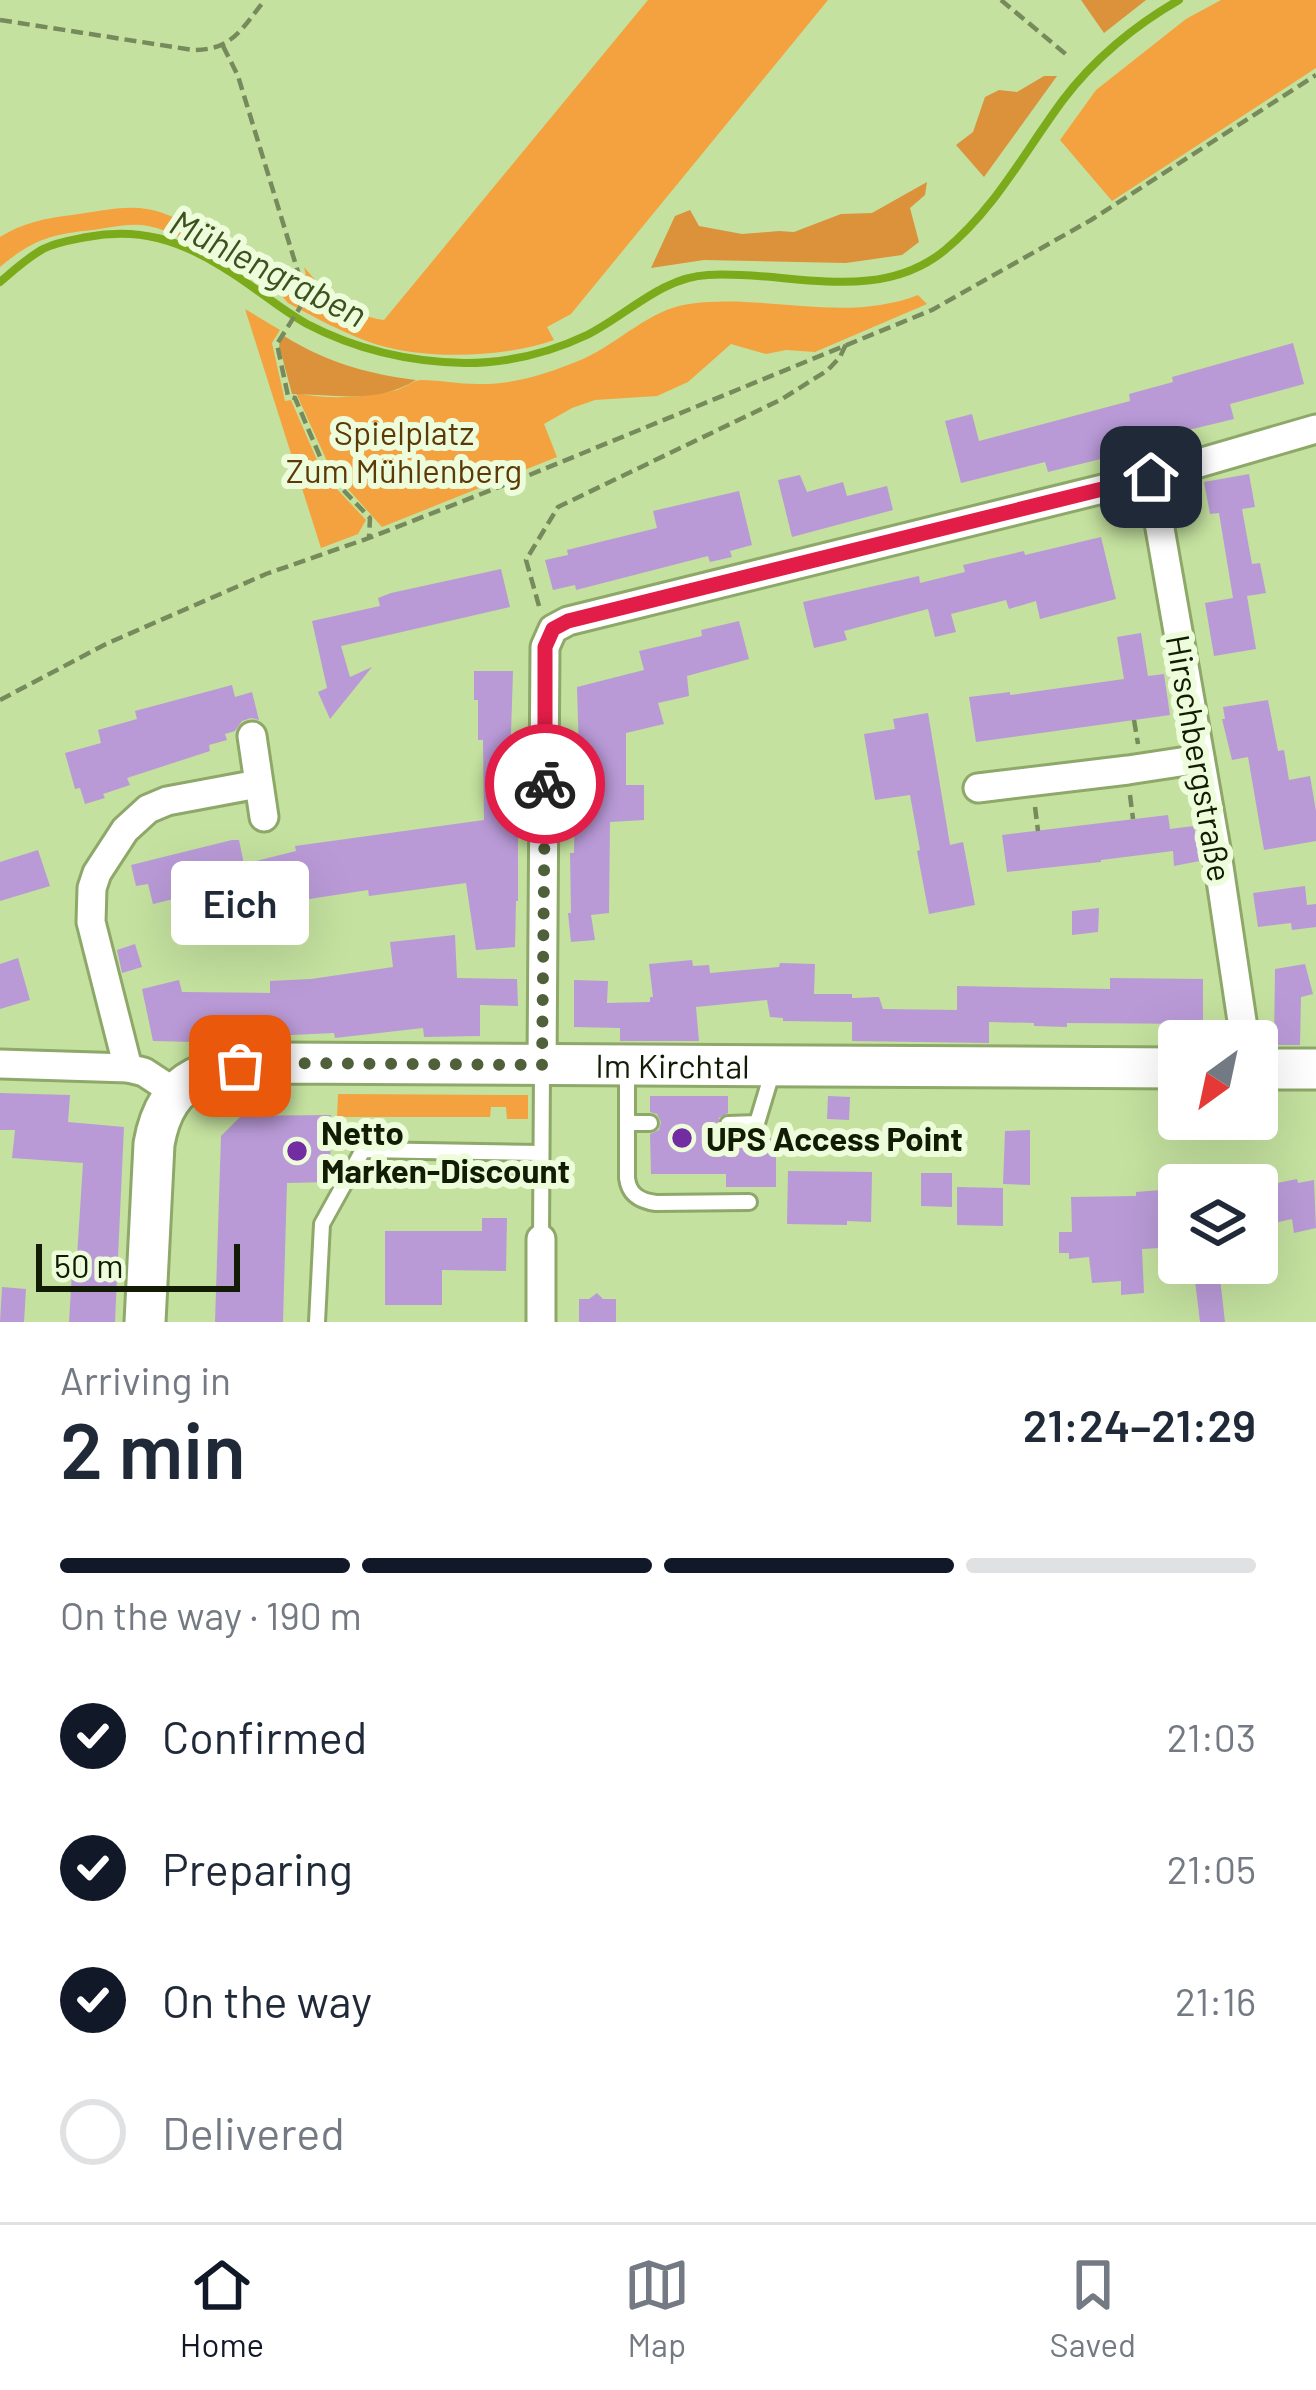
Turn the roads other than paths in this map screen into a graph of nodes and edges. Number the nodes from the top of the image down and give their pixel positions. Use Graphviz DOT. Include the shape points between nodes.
graph roads {
  1 [pos="1316,430"];
  2 [pos="1151,477"];
  3 [pos="252,736"];
  4 [pos="1200,758"];
  5 [pos="258,784"];
  6 [pos="977,788"];
  7 [pos="264,817"];
  8 [pos="1242,1020"];
  9 [pos="0,1064"];
  10 [pos="542,1065"];
  11 [pos="627,1066"];
  12 [pos="774,1066"];
  13 [pos="128,1068"];
  14 [pos="1158,1068"];
  15 [pos="1278,1069"];
  16 [pos="1316,1069"];
  17 [pos="176,1093"];
  18 [pos="627,1123"];
  19 [pos="650,1124"];
  20 [pos="728,1124"];
  21 [pos="541,1153"];
  22 [pos="749,1202"];
  23 [pos="541,1239"];
  24 [pos="146,1322"];
  25 [pos="317,1322"];
  26 [pos="541,1322"];
  1 -- 2 [label="street"];
  2 -- 4 [label="street, Hirschbergstraße"];
  2 -- 10 [label="street" via="553,629 545,647"];
  3 -- 5 [label="street"];
  4 -- 6 [label="street"];
  4 -- 8 [label="street, Hirschbergstraße"];
  5 -- 7 [label="street"];
  5 -- 13 [label="street" via="148,809 103,859 91,922"];
  9 -- 13 [label="street"];
  10 -- 11 [label="street, Im Kirchtal"];
  10 -- 17 [label="street, Im Kirchtal" via="277,1063 202,1074"];
  10 -- 21 [label="lane"];
  11 -- 12 [label="street, Im Kirchtal"];
  11 -- 18 [label="lane"];
  12 -- 14 [label="street, Im Kirchtal"];
  12 -- 20 [label="lane" via="757,1123"];
  13 -- 17 [label="street"];
  15 -- 16 [label="street"];
  17 -- 24 [label="street" via="154,1144"];
  18 -- 19 [label="lane"];
  18 -- 22 [label="lane" via="628,1187 644,1202"];
  21 -- 23 [label="lane"];
  21 -- 25 [label="lane" via="362,1150 322,1224"];
  23 -- 26 [label="street"];
}
